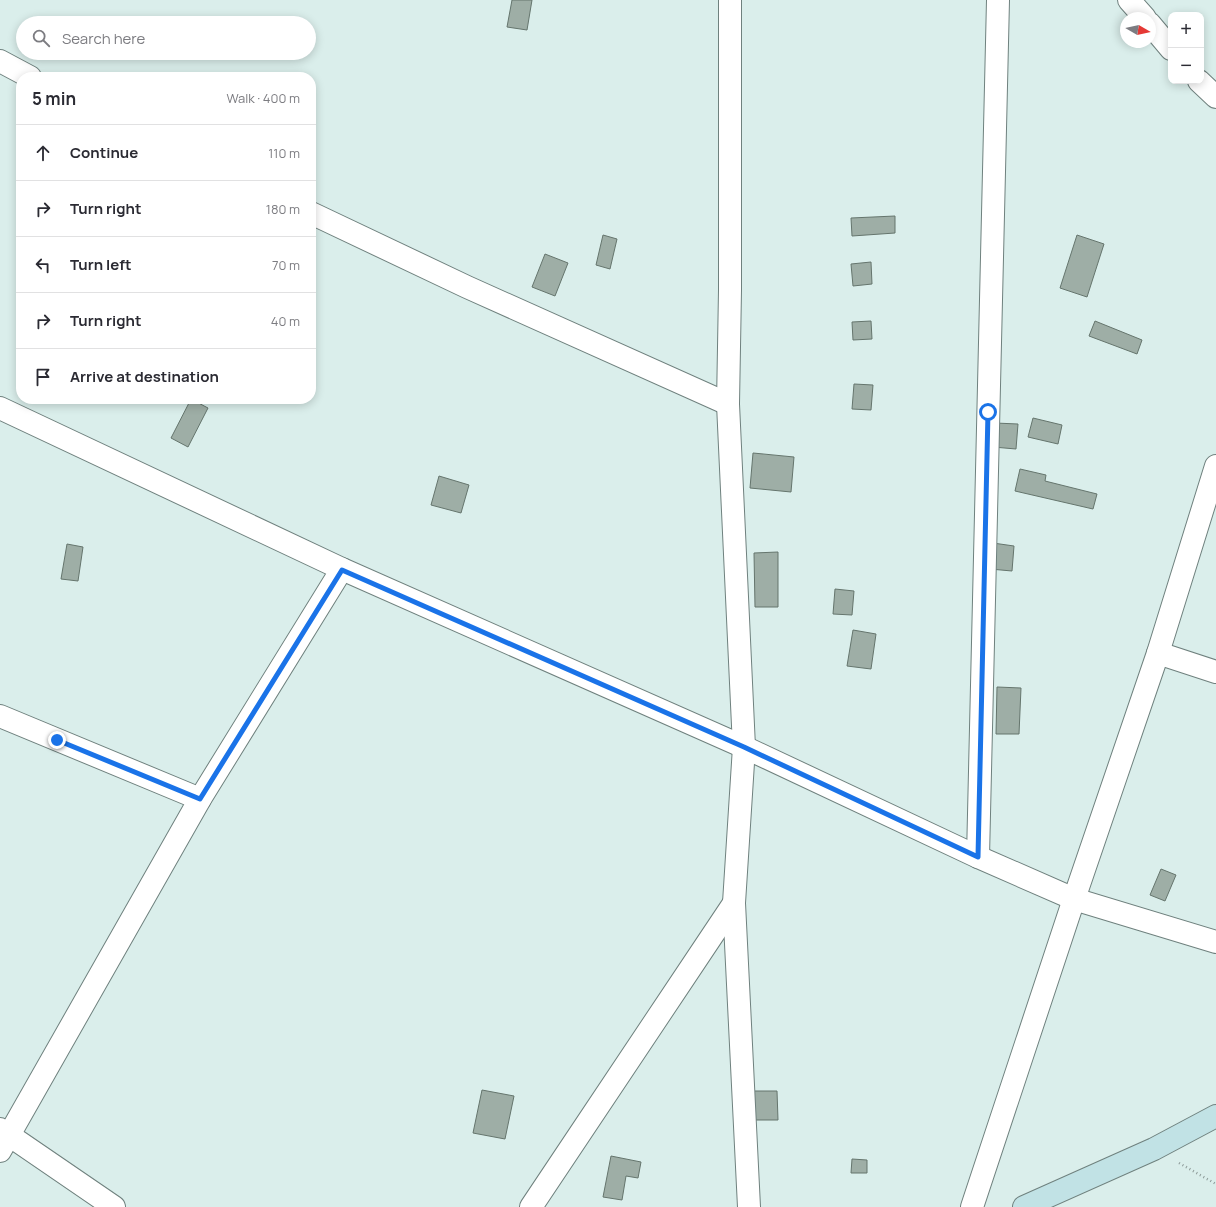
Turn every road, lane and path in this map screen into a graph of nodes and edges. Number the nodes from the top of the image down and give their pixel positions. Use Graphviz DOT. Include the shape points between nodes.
graph roads {
  1 [pos="730,0"];
  2 [pos="998,0"];
  3 [pos="1129,0"];
  4 [pos="1140,12"];
  5 [pos="1156,31"];
  6 [pos="1170,48"];
  7 [pos="0,61"];
  8 [pos="21,72"];
  9 [pos="1202,84"];
  10 [pos="1216,97"];
  11 [pos="316,214"];
  12 [pos="728,404"];
  13 [pos="0,408"];
  14 [pos="1216,466"];
  15 [pos="342,570"];
  16 [pos="1158,653"];
  17 [pos="1216,672"];
  18 [pos="0,716"];
  19 [pos="744,747"];
  20 [pos="200,799"];
  21 [pos="978,857"];
  22 [pos="1074,899"];
  23 [pos="734,903"];
  24 [pos="1216,942"];
  25 [pos="1216,1116"];
  26 [pos="3,1138"];
  27 [pos="1154,1149"];
  28 [pos="1216,1184"];
  29 [pos="114,1207"];
  30 [pos="531,1207"];
  31 [pos="749,1207"];
  32 [pos="972,1207"];
  33 [pos="1024,1207"];
  1 -- 12 [label="street"];
  2 -- 21 [label="street"];
  3 -- 4 [label="street"];
  5 -- 6 [label="street"];
  7 -- 8 [label="street"];
  9 -- 10 [label="street"];
  11 -- 12 [label="street" via="467,287"];
  12 -- 19 [label="street"];
  13 -- 15 [label="street"];
  14 -- 16 [label="street"];
  15 -- 19 [label="street"];
  15 -- 20 [label="street"];
  16 -- 17 [label="street"];
  16 -- 22 [label="street"];
  18 -- 20 [label="street"];
  19 -- 21 [label="street"];
  19 -- 23 [label="street"];
  20 -- 26 [label="street"];
  21 -- 22 [label="street"];
  22 -- 24 [label="street"];
  22 -- 32 [label="street"];
  23 -- 30 [label="street"];
  23 -- 31 [label="street"];
  25 -- 27 [label="street"];
  26 -- 29 [label="street"];
  27 -- 28 [label="path"];
  27 -- 33 [label="street"];
}
